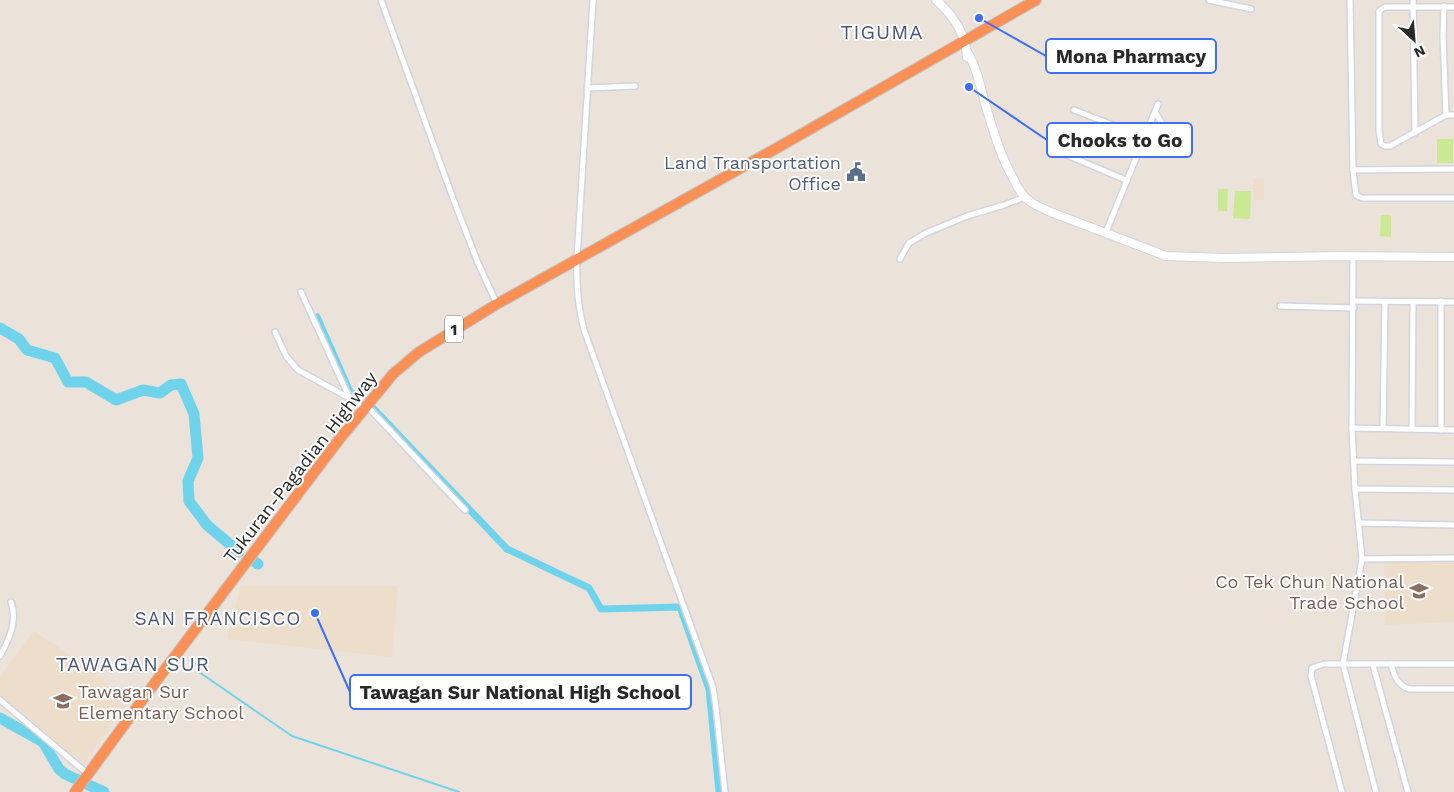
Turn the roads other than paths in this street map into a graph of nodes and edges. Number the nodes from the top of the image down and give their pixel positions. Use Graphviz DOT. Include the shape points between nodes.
graph roads {
  1 [pos="381,0"];
  2 [pos="593,0"];
  3 [pos="936,0"];
  4 [pos="1036,0"];
  5 [pos="1209,0"];
  6 [pos="1350,0"];
  7 [pos="1413,0"];
  8 [pos="1444,6"];
  9 [pos="1413,7"];
  10 [pos="1454,7"];
  11 [pos="1251,9"];
  12 [pos="964,41"];
  13 [pos="635,86"];
  14 [pos="587,88"];
  15 [pos="1158,104"];
  16 [pos="1074,110"];
  17 [pos="1155,112"];
  18 [pos="1446,115"];
  19 [pos="1454,115"];
  20 [pos="1415,133"];
  21 [pos="1144,137"];
  22 [pos="1176,146"];
  23 [pos="1062,153"];
  24 [pos="1454,169"];
  25 [pos="1353,170"];
  26 [pos="1126,180"];
  27 [pos="1025,197"];
  28 [pos="1454,198"];
  29 [pos="1106,232"];
  30 [pos="1353,256"];
  31 [pos="1454,257"];
  32 [pos="576,259"];
  33 [pos="900,259"];
  34 [pos="301,292"];
  35 [pos="1354,301"];
  36 [pos="1385,302"];
  37 [pos="1413,302"];
  38 [pos="1441,302"];
  39 [pos="1454,302"];
  40 [pos="497,304"];
  41 [pos="1280,306"];
  42 [pos="1354,308"];
  43 [pos="275,332"];
  44 [pos="350,399"];
  45 [pos="365,407"];
  46 [pos="1352,428"];
  47 [pos="1383,428"];
  48 [pos="1412,429"];
  49 [pos="1441,430"];
  50 [pos="1454,430"];
  51 [pos="1354,461"];
  52 [pos="1454,462"];
  53 [pos="1355,489"];
  54 [pos="1454,490"];
  55 [pos="465,510"];
  56 [pos="1359,523"];
  57 [pos="1454,525"];
  58 [pos="1362,558"];
  59 [pos="1454,558"];
  60 [pos="10,602"];
  61 [pos="0,656"];
  62 [pos="1343,664"];
  63 [pos="1391,664"];
  64 [pos="1454,664"];
  65 [pos="1373,665"];
  66 [pos="1454,689"];
  67 [pos="0,700"];
  68 [pos="86,777"];
  69 [pos="75,792"];
  70 [pos="724,792"];
  71 [pos="1342,792"];
  72 [pos="1376,792"];
  73 [pos="1408,792"];
  1 -- 40 [label="street" via="458,210"];
  2 -- 14 [label="street"];
  3 -- 12 [label="street" via="954,20"];
  4 -- 12 [label="highway, Tukuran-Pagadian Highway / 1"];
  5 -- 11 [label="street"];
  6 -- 25 [label="street"];
  7 -- 9 [label="street"];
  8 -- 9 [label="street"];
  8 -- 10 [label="street"];
  8 -- 18 [label="street"];
  9 -- 20 [label="street"];
  9 -- 20 [label="street" via="1384,7 1379,11 1381,144 1390,146"];
  12 -- 27 [label="street" via="1003,158"];
  12 -- 32 [label="highway, Tukuran-Pagadian Highway / 1"];
  13 -- 14 [label="street"];
  14 -- 32 [label="street"];
  15 -- 17 [label="street"];
  16 -- 21 [label="street"];
  17 -- 21 [label="street"];
  17 -- 22 [label="street"];
  18 -- 19 [label="street"];
  18 -- 20 [label="street"];
  21 -- 26 [label="street"];
  23 -- 26 [label="street"];
  24 -- 25 [label="street"];
  25 -- 28 [label="street" via="1355,191 1362,198"];
  26 -- 29 [label="street"];
  27 -- 29 [label="street" via="1048,211"];
  27 -- 33 [label="street" via="926,233 909,244"];
  29 -- 30 [label="street" via="1166,256 1183,258"];
  30 -- 31 [label="street"];
  30 -- 35 [label="street"];
  32 -- 40 [label="highway, Tukuran-Pagadian Highway / 1"];
  32 -- 70 [label="street" via="577,292 584,330 713,687"];
  34 -- 44 [label="street"];
  35 -- 36 [label="street"];
  35 -- 42 [label="street"];
  36 -- 37 [label="street"];
  36 -- 47 [label="street"];
  37 -- 38 [label="street"];
  37 -- 48 [label="street"];
  38 -- 39 [label="street"];
  38 -- 49 [label="street"];
  40 -- 45 [label="highway, Tukuran-Pagadian Highway / 1" via="419,352 393,374"];
  41 -- 42 [label="street"];
  42 -- 46 [label="street"];
  43 -- 44 [label="street" via="292,365"];
  44 -- 45 [label="street"];
  45 -- 55 [label="street"];
  45 -- 68 [label="highway, Tukuran-Pagadian Highway / 1"];
  46 -- 47 [label="street"];
  46 -- 51 [label="street"];
  47 -- 48 [label="street"];
  48 -- 49 [label="street"];
  49 -- 50 [label="street"];
  51 -- 52 [label="street"];
  51 -- 53 [label="street"];
  53 -- 54 [label="street"];
  53 -- 56 [label="street"];
  56 -- 57 [label="street"];
  56 -- 58 [label="street"];
  58 -- 59 [label="street"];
  58 -- 62 [label="street"];
  60 -- 61 [label="street" via="14,614 12,628"];
  62 -- 65 [label="street"];
  62 -- 71 [label="street" via="1317,665 1312,668 1311,676"];
  62 -- 72 [label="street"];
  63 -- 64 [label="street"];
  63 -- 65 [label="street"];
  63 -- 66 [label="street" via="1397,681 1403,687"];
  65 -- 73 [label="street"];
  67 -- 68 [label="street"];
  68 -- 69 [label="highway, Tukuran-Pagadian Highway / 1"];
}
